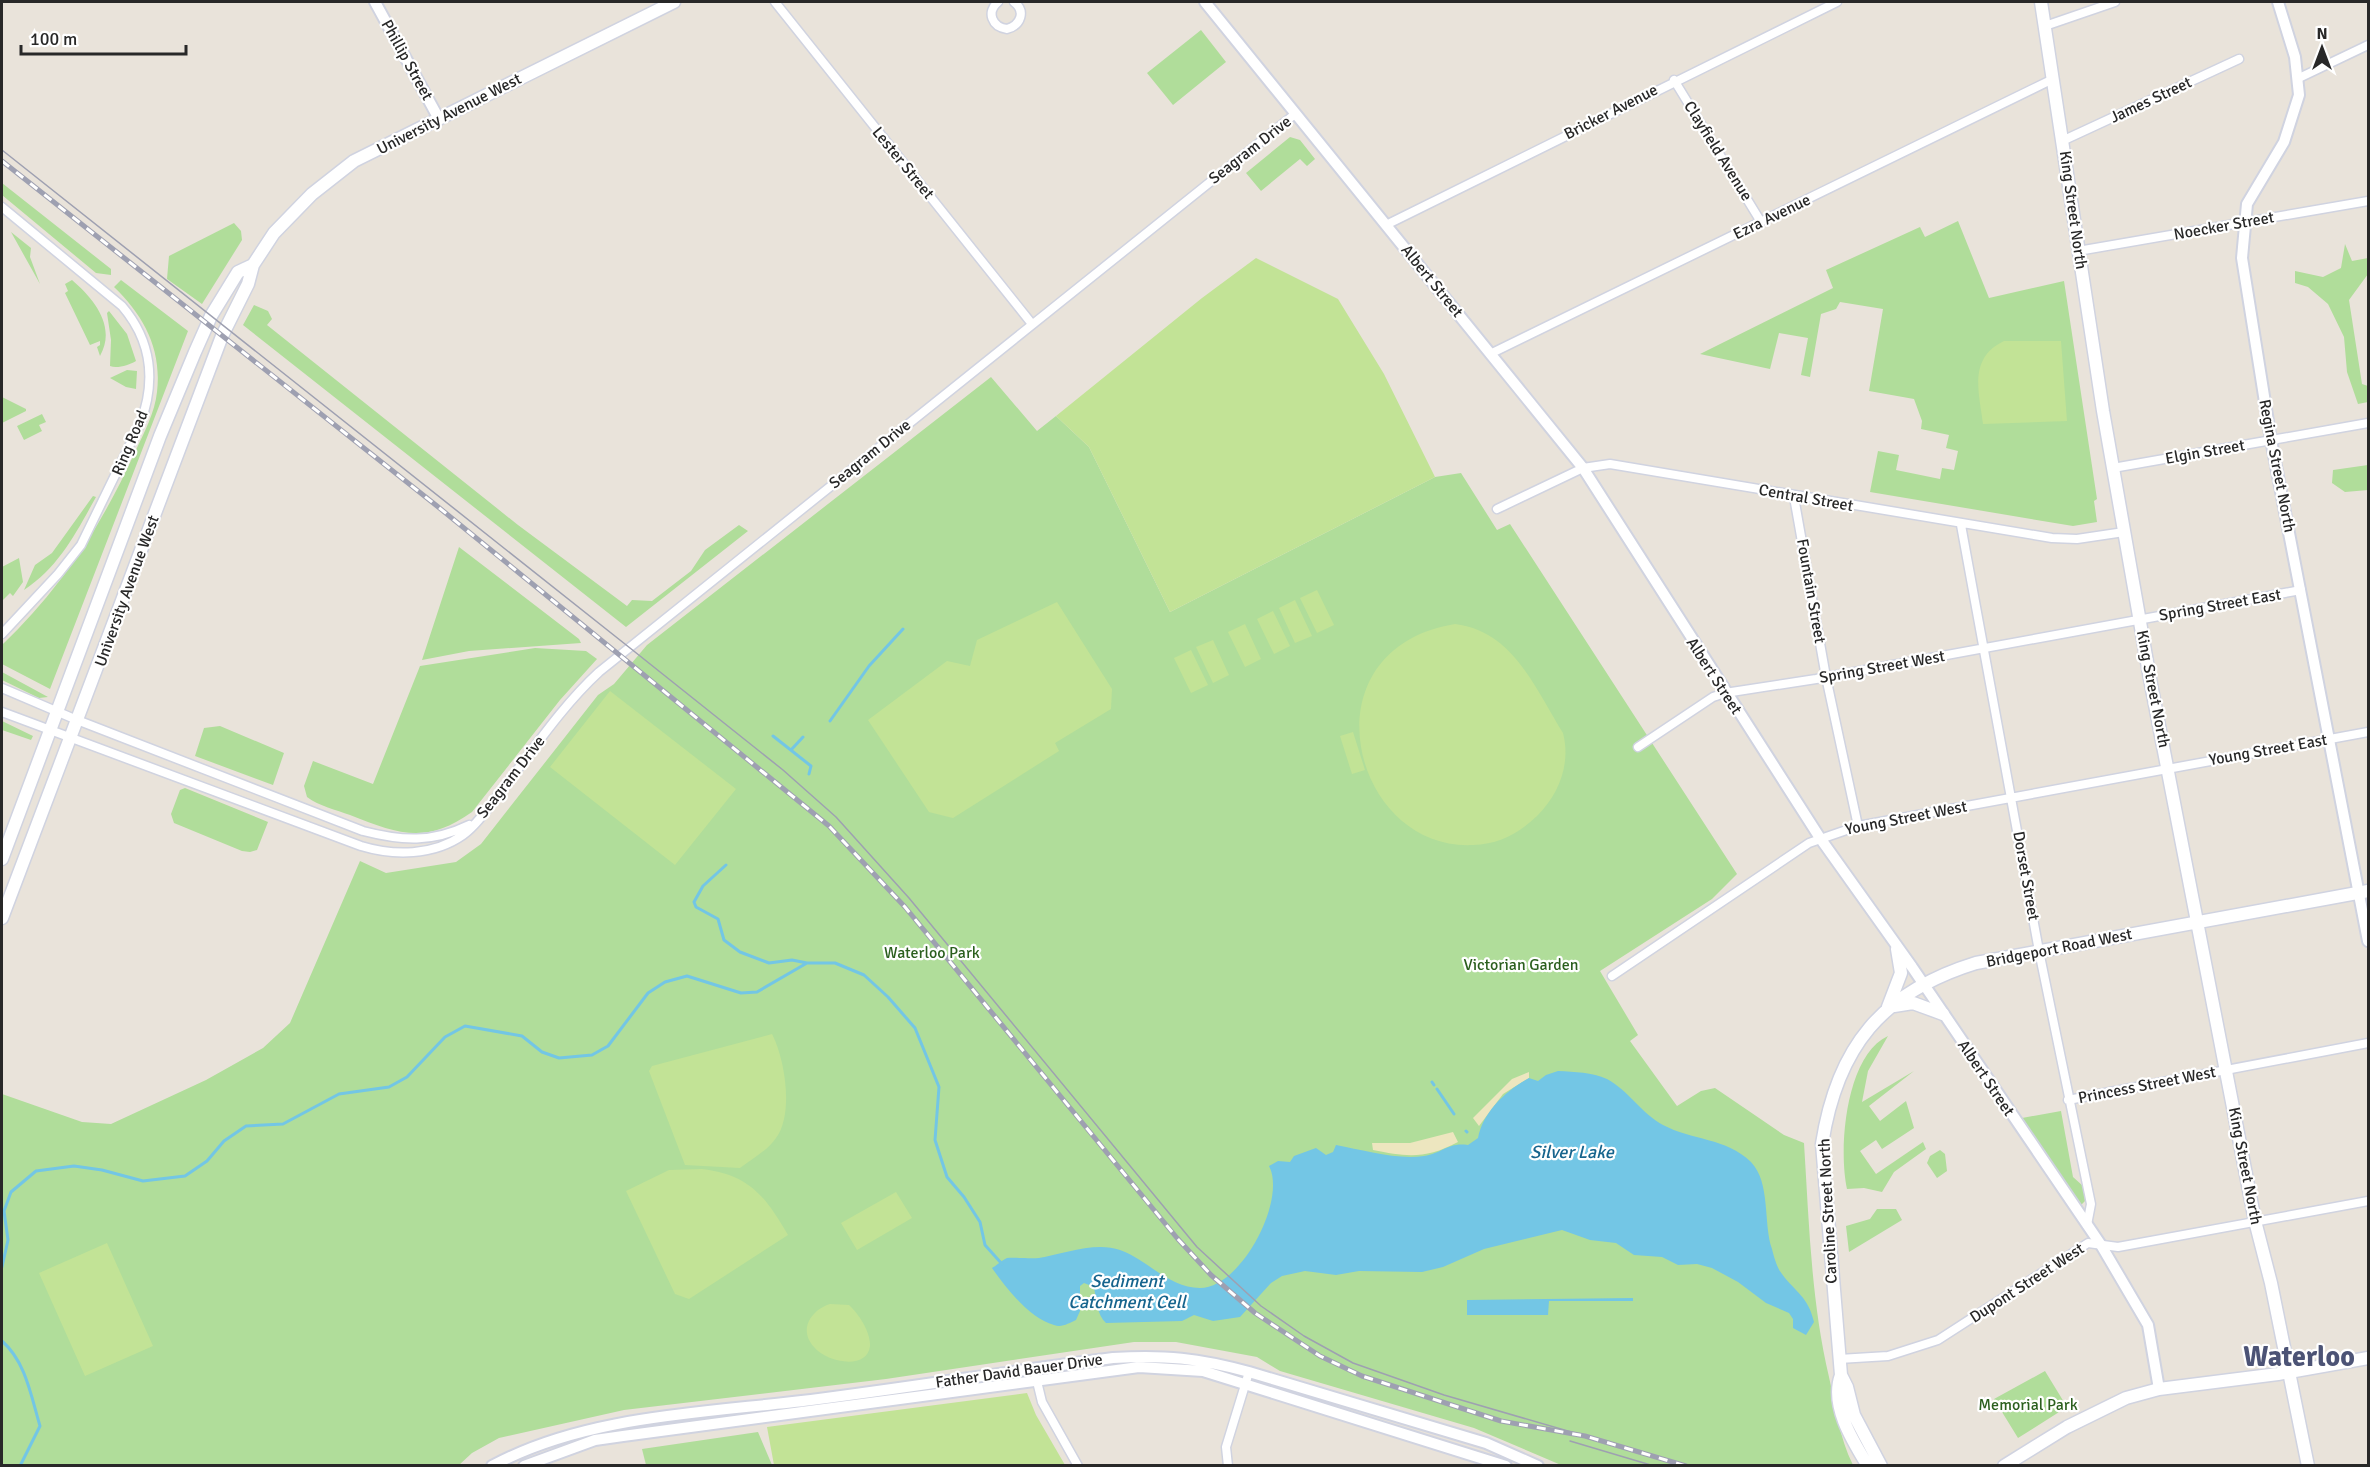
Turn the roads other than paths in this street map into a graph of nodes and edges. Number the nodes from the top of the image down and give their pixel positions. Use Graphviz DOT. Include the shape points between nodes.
graph roads {
  1 [pos="375,2"];
  2 [pos="674,2"];
  3 [pos="775,2"];
  4 [pos="1014,2"];
  5 [pos="1205,2"];
  6 [pos="1837,2"];
  7 [pos="2041,2"];
  8 [pos="2115,2"];
  9 [pos="2278,2"];
  10 [pos="993,3"];
  11 [pos="2045,26"];
  12 [pos="2368,45"];
  13 [pos="2239,58"];
  14 [pos="2299,78"];
  15 [pos="2053,79"];
  16 [pos="1674,80"];
  17 [pos="1295,114"];
  18 [pos="439,119"];
  19 [pos="2062,141"];
  20 [pos="2368,201"];
  21 [pos="2,207"];
  22 [pos="1761,222"];
  23 [pos="2244,223"];
  24 [pos="1386,225"];
  25 [pos="2079,251"];
  26 [pos="253,264"];
  27 [pos="1032,324"];
  28 [pos="1490,354"];
  29 [pos="2368,423"];
  30 [pos="2271,440"];
  31 [pos="1583,468"];
  32 [pos="2113,468"];
  33 [pos="1794,497"];
  34 [pos="1497,509"];
  35 [pos="1961,525"];
  36 [pos="2124,532"];
  37 [pos="2301,590"];
  38 [pos="2140,620"];
  39 [pos="2,634"];
  40 [pos="1984,648"];
  41 [pos="1826,677"];
  42 [pos="2,688"];
  43 [pos="1725,693"];
  44 [pos="2,712"];
  45 [pos="57,712"];
  46 [pos="77,720"];
  47 [pos="50,731"];
  48 [pos="2368,732"];
  49 [pos="69,738"];
  50 [pos="2329,740"];
  51 [pos="1638,747"];
  52 [pos="2167,768"];
  53 [pos="2013,798"];
  54 [pos="475,823"];
  55 [pos="1858,826"];
  56 [pos="1820,838"];
  57 [pos="2,859"];
  58 [pos="2364,892"];
  59 [pos="2,918"];
  60 [pos="2199,923"];
  61 [pos="2368,941"];
  62 [pos="1896,949"];
  63 [pos="2039,951"];
  64 [pos="1612,976"];
  65 [pos="1922,983"];
  66 [pos="1887,1008"];
  67 [pos="1943,1014"];
  68 [pos="2368,1043"];
  69 [pos="2226,1070"];
  70 [pos="2068,1100"];
  71 [pos="2368,1201"];
  72 [pos="2255,1221"];
  73 [pos="2086,1226"];
  74 [pos="2101,1245"];
  75 [pos="2368,1358"];
  76 [pos="1839,1359"];
  77 [pos="2289,1372"];
  78 [pos="1035,1375"];
  79 [pos="1841,1375"];
  80 [pos="1247,1377"];
  81 [pos="2159,1389"];
  82 [pos="1508,1451"];
  83 [pos="1503,1465"];
  84 [pos="492,1466"];
  85 [pos="524,1466"];
  86 [pos="1078,1466"];
  87 [pos="1228,1466"];
  88 [pos="1538,1466"];
  89 [pos="1868,1466"];
  90 [pos="1881,1466"];
  91 [pos="2004,1466"];
  92 [pos="2308,1466"];
  1 -- 18 [label="street, Phillip Street"];
  2 -- 18 [label="main road, University Avenue West"];
  3 -- 27 [label="street, Lester Street"];
  4 -- 10 [label="street" via="1021,17 1007,29 995,25"];
  5 -- 17 [label="street, Albert Street"];
  6 -- 16 [label="street, Bricker Avenue"];
  7 -- 11 [label="main road, King Street North"];
  8 -- 11 [label="street"];
  9 -- 14 [label="street, Regina Street North"];
  11 -- 15 [label="main road, King Street North"];
  12 -- 14 [label="street"];
  13 -- 19 [label="street, James Street"];
  14 -- 23 [label="street, Regina Street North" via="2291,124 2251,194"];
  15 -- 19 [label="main road, King Street North"];
  15 -- 22 [label="street, Ezra Avenue"];
  16 -- 22 [label="street, Clayfield Avenue"];
  16 -- 24 [label="street, Bricker Avenue"];
  17 -- 24 [label="street, Albert Street"];
  17 -- 27 [label="street, Seagram Drive"];
  18 -- 26 [label="main road, University Avenue West" via="336,174 284,221"];
  19 -- 25 [label="main road, King Street North"];
  20 -- 23 [label="street, Noecker Street"];
  21 -- 39 [label="street, Ring Road" via="122,306 146,347 150,382 140,424 81,544"];
  22 -- 28 [label="street, Ezra Avenue"];
  23 -- 25 [label="street, Noecker Street"];
  23 -- 30 [label="street, Regina Street North" via="2242,258"];
  24 -- 28 [label="street, Albert Street"];
  25 -- 32 [label="main road, King Street North"];
  26 -- 45 [label="main road, University Avenue West" via="238,272 207,324 160,436"];
  26 -- 46 [label="main road, University Avenue West"];
  27 -- 54 [label="street, Seagram Drive" via="593,677"];
  28 -- 31 [label="street, Albert Street"];
  29 -- 30 [label="street, Elgin Street"];
  30 -- 32 [label="street, Elgin Street"];
  30 -- 37 [label="street, Regina Street North"];
  31 -- 33 [label="street, Central Street" via="1610,464"];
  31 -- 34 [label="street, Central Street"];
  31 -- 43 [label="street, Albert Street"];
  32 -- 36 [label="main road, King Street North"];
  33 -- 35 [label="street, Central Street"];
  33 -- 41 [label="street, Fountain Street"];
  35 -- 36 [label="street, Central Street" via="2069,539"];
  35 -- 40 [label="street, Dorset Street"];
  36 -- 38 [label="main road, King Street North"];
  37 -- 38 [label="street, Spring Street East"];
  37 -- 50 [label="street, Regina Street North"];
  38 -- 40 [label="street, Spring Street West"];
  38 -- 52 [label="main road, King Street North"];
  40 -- 41 [label="street, Spring Street West"];
  40 -- 53 [label="street, Dorset Street"];
  41 -- 43 [label="street, Spring Street West"];
  41 -- 55 [label="street, Fountain Street"];
  42 -- 45 [label="street"];
  43 -- 51 [label="street, Spring Street West"];
  43 -- 56 [label="street, Albert Street"];
  44 -- 47 [label="street"];
  45 -- 46 [label="street, Seagram Drive"];
  45 -- 47 [label="main road, University Avenue West"];
  46 -- 49 [label="main road, University Avenue West"];
  46 -- 54 [label="street, Seagram Drive" via="363,831 391,838 432,839"];
  47 -- 49 [label="street, Seagram Drive"];
  47 -- 57 [label="main road, University Avenue West"];
  48 -- 50 [label="street, Young Street East"];
  49 -- 54 [label="street, Seagram Drive" via="376,851 409,853 430,849 464,834"];
  49 -- 59 [label="main road, University Avenue West"];
  50 -- 52 [label="street, Young Street East"];
  50 -- 58 [label="street, Regina Street North"];
  52 -- 53 [label="street, Young Street West"];
  52 -- 60 [label="main road, King Street North"];
  53 -- 55 [label="street, Young Street West"];
  53 -- 63 [label="street, Dorset Street"];
  55 -- 56 [label="street, Young Street West"];
  56 -- 62 [label="street, Albert Street"];
  56 -- 64 [label="street, Young Street West"];
  58 -- 60 [label="main road, Bridgeport Road West"];
  58 -- 61 [label="street, Regina Street North"];
  60 -- 63 [label="main road, Bridgeport Road West"];
  60 -- 69 [label="main road, King Street North"];
  62 -- 65 [label="street, Albert Street"];
  62 -- 66 [label="main road" via="1901,973"];
  63 -- 65 [label="main road, Bridgeport Road West" via="1976,963"];
  63 -- 70 [label="street, Dorset Street"];
  65 -- 66 [label="main road, Caroline Street North"];
  65 -- 67 [label="street, Albert Street"];
  66 -- 67 [label="main road" via="1913,1003"];
  66 -- 76 [label="main road, Caroline Street North" via="1844,1064 1828,1106 1822,1144"];
  67 -- 73 [label="street, Albert Street"];
  68 -- 69 [label="street, Princess Street West"];
  69 -- 70 [label="street, Princess Street West"];
  69 -- 72 [label="main road, King Street North"];
  70 -- 73 [label="street, Dorset Street" via="2091,1204"];
  71 -- 72 [label="street, Dupont Street West"];
  72 -- 74 [label="street, Dupont Street West" via="2118,1247"];
  72 -- 77 [label="main road, King Street North"];
  73 -- 74 [label="street, Albert Street"];
  74 -- 76 [label="street, Dupont Street West" via="2084,1245 1938,1340 1888,1356"];
  74 -- 81 [label="street, Albert Street" via="2148,1325"];
  75 -- 77 [label="main road"];
  76 -- 79 [label="main road, Caroline Street North"];
  77 -- 81 [label="main road"];
  77 -- 92 [label="main road, King Street North"];
  78 -- 80 [label="street, Father David Bauer Drive" via="1113,1358 1154,1356 1210,1362"];
  78 -- 84 [label="street, Father David Bauer Drive" via="612,1424 541,1443"];
  78 -- 85 [label="street, Father David Bauer Drive" via="595,1440"];
  78 -- 86 [label="street" via="1042,1402"];
  79 -- 89 [label="main road" via="1836,1388 1841,1413"];
  79 -- 90 [label="main road, Caroline Street North" via="1854,1414"];
  80 -- 82 [label="street, Father David Bauer Drive"];
  80 -- 83 [label="street, Father David Bauer Drive"];
  80 -- 87 [label="street" via="1226,1447"];
  81 -- 91 [label="main road" via="2113,1403"];
  82 -- 83 [label="street"];
  82 -- 88 [label="street, Father David Bauer Drive"];
}
